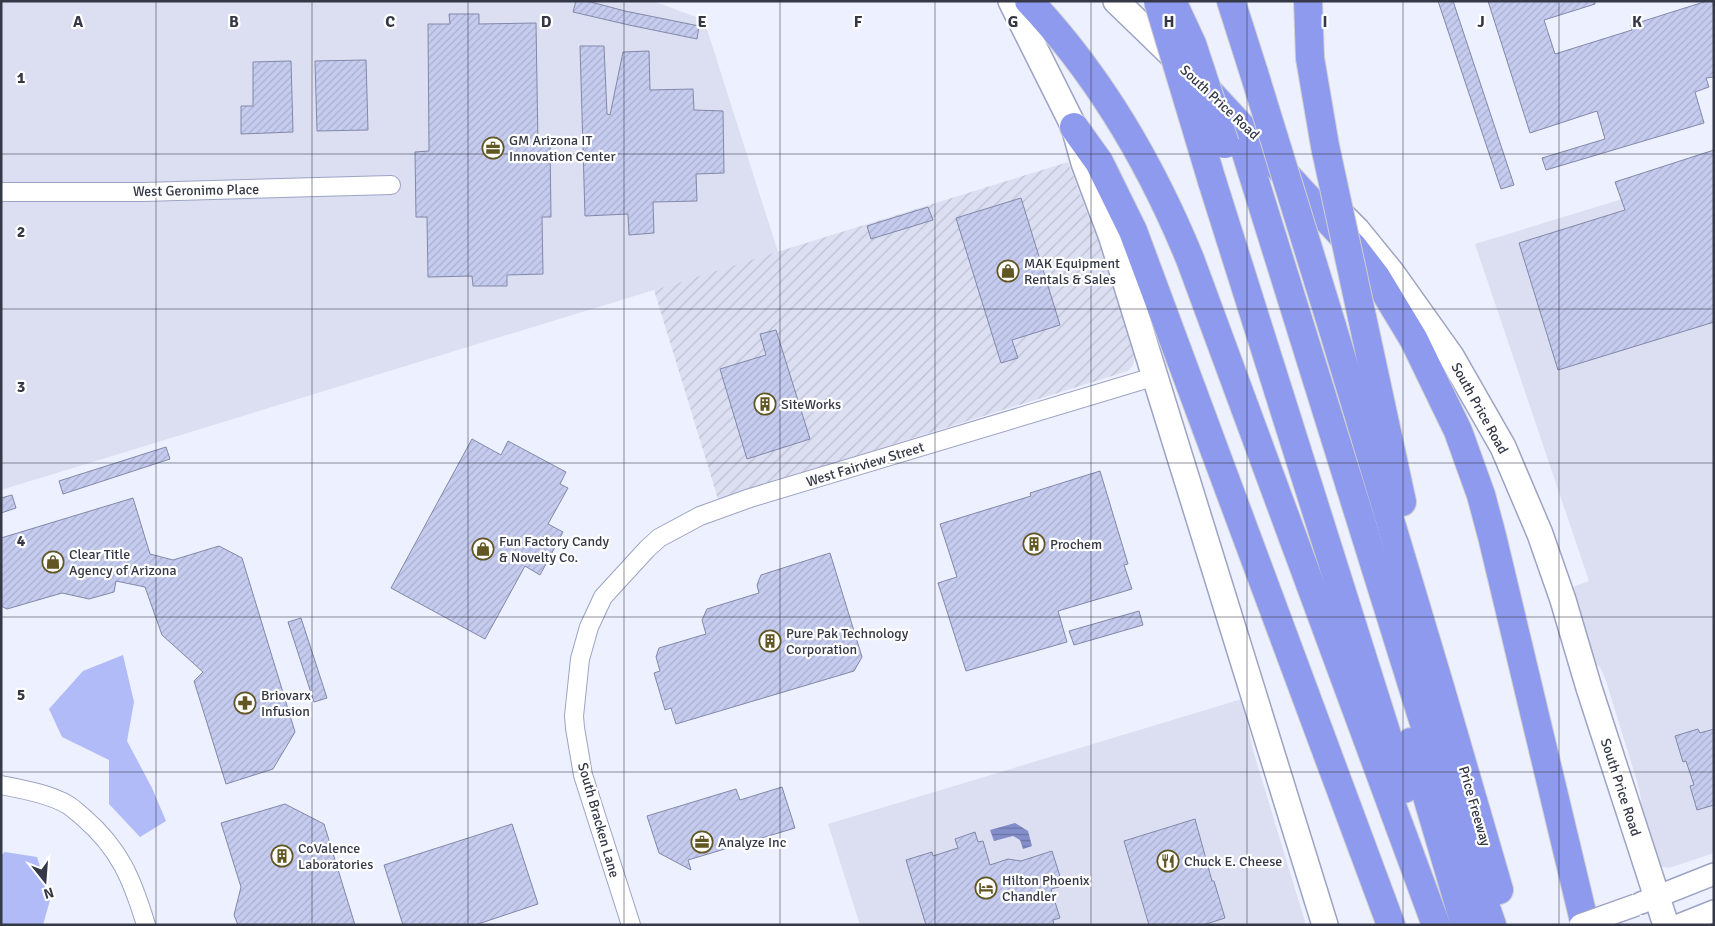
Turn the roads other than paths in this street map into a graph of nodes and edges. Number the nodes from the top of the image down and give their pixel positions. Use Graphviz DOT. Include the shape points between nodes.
graph roads {
  1 [pos="1011,1"];
  2 [pos="1029,1"];
  3 [pos="1116,1"];
  4 [pos="1158,1"];
  5 [pos="1172,1"];
  6 [pos="1189,1"];
  7 [pos="1231,1"];
  8 [pos="1308,1"];
  9 [pos="1210,93"];
  10 [pos="1074,127"];
  11 [pos="1234,143"];
  12 [pos="391,185"];
  13 [pos="1,192"];
  14 [pos="1154,377"];
  15 [pos="603,597"];
  16 [pos="1440,687"];
  17 [pos="1,785"];
  18 [pos="1714,874"];
  19 [pos="1647,901"];
  20 [pos="1714,911"];
  21 [pos="146,925"];
  22 [pos="631,925"];
  23 [pos="1325,925"];
  24 [pos="1391,925"];
  25 [pos="1436,925"];
  26 [pos="1450,925"];
  27 [pos="1465,925"];
  28 [pos="1492,925"];
  29 [pos="1510,925"];
  30 [pos="1580,925"];
  31 [pos="1585,925"];
  32 [pos="1666,925"];
  33 [pos="1679,925"];
  1 -- 10 [label="main road"];
  2 -- 25 [label="highway" via="1087,71 1124,125 1172,214"];
  3 -- 9 [label="main road, South Price Road"];
  4 -- 26 [label="highway, bridge" via="1300,462"];
  5 -- 11 [label="highway, bridge"];
  6 -- 11 [label="highway" via="1215,62"];
  7 -- 16 [label="highway, bridge"];
  8 -- 16 [label="highway, bridge" via="1310,58 1325,146"];
  9 -- 19 [label="main road, South Price Road" via="1357,230 1451,356 1503,446 1563,600"];
  9 -- 31 [label="highway" via="1353,247 1376,277 1414,340 1454,423 1492,536"];
  10 -- 14 [label="main road"];
  10 -- 24 [label="highway" via="1099,162 1133,231"];
  11 -- 27 [label="highway" via="1278,308"];
  11 -- 28 [label="highway"];
  12 -- 13 [label="street, West Geronimo Place" via="142,192"];
  14 -- 15 [label="street, West Fairview Street" via="750,498 700,516 659,538"];
  14 -- 23 [label="main road"];
  15 -- 22 [label="street, South Bracken Lane" via="580,659 575,728 583,775"];
  16 -- 29 [label="highway, Price Freeway"];
  17 -- 21 [label="street" via="68,805 98,830 122,861"];
  18 -- 19 [label="street"];
  19 -- 30 [label="street, bridge"];
  19 -- 32 [label="main road, South Price Road"];
  20 -- 33 [label="street"];
}
